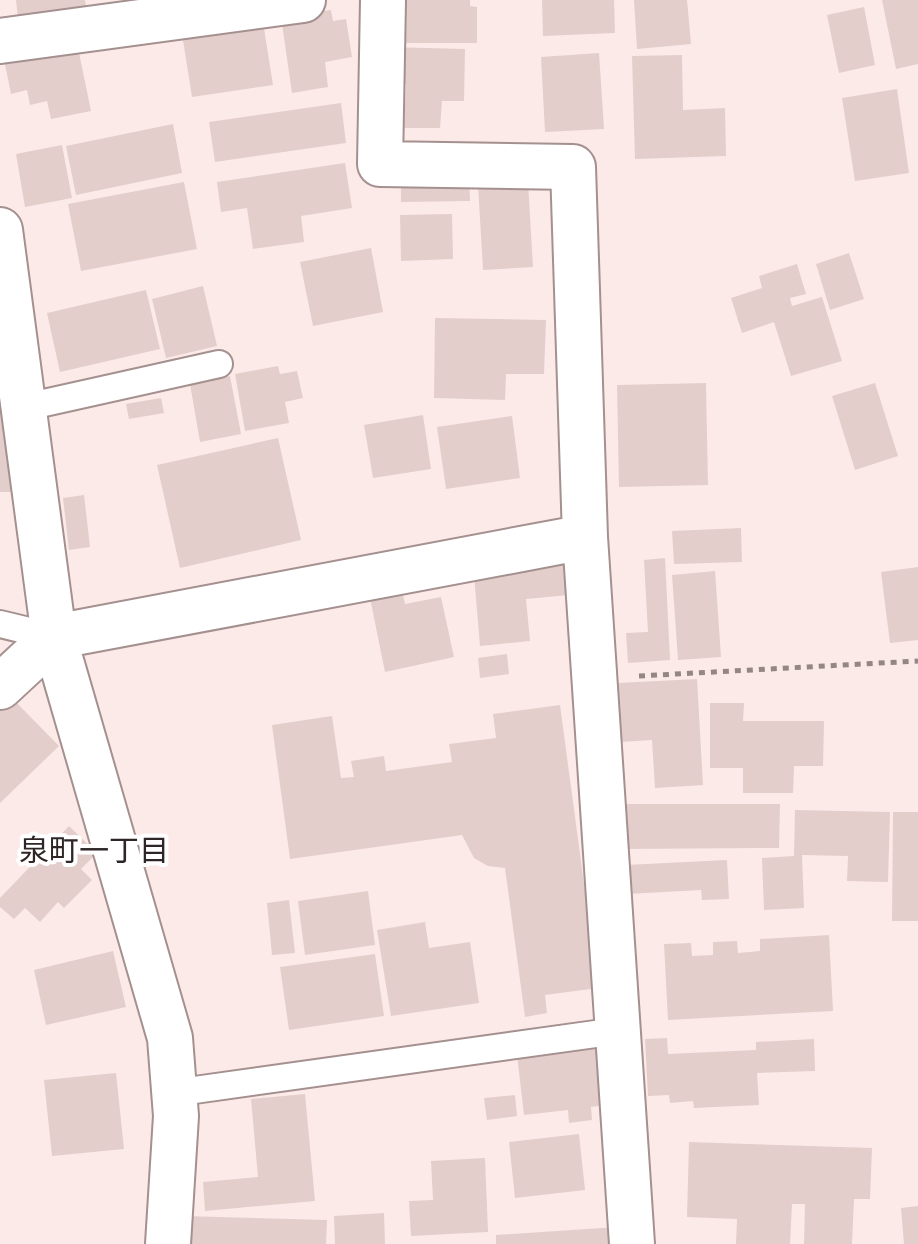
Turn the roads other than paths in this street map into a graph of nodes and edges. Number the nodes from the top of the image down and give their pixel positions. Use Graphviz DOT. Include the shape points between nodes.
graph roads {
  1 [pos="303,0"];
  2 [pos="383,0"];
  3 [pos="0,41"];
  4 [pos="0,230"];
  5 [pos="219,364"];
  6 [pos="26,407"];
  7 [pos="585,537"];
  8 [pos="0,624"];
  9 [pos="54,637"];
  10 [pos="0,687"];
  11 [pos="617,1031"];
  12 [pos="173,1093"];
  13 [pos="168,1244"];
  14 [pos="632,1244"];
  1 -- 3 [label="street"];
  2 -- 7 [label="street" via="380,164 573,167"];
  4 -- 6 [label="street"];
  5 -- 6 [label="lane"];
  6 -- 9 [label="street"];
  7 -- 9 [label="street"];
  7 -- 11 [label="street"];
  8 -- 9 [label="lane"];
  9 -- 10 [label="street"];
  9 -- 12 [label="street" via="170,1038"];
  11 -- 12 [label="lane"];
  11 -- 14 [label="street"];
  12 -- 13 [label="street"];
}
